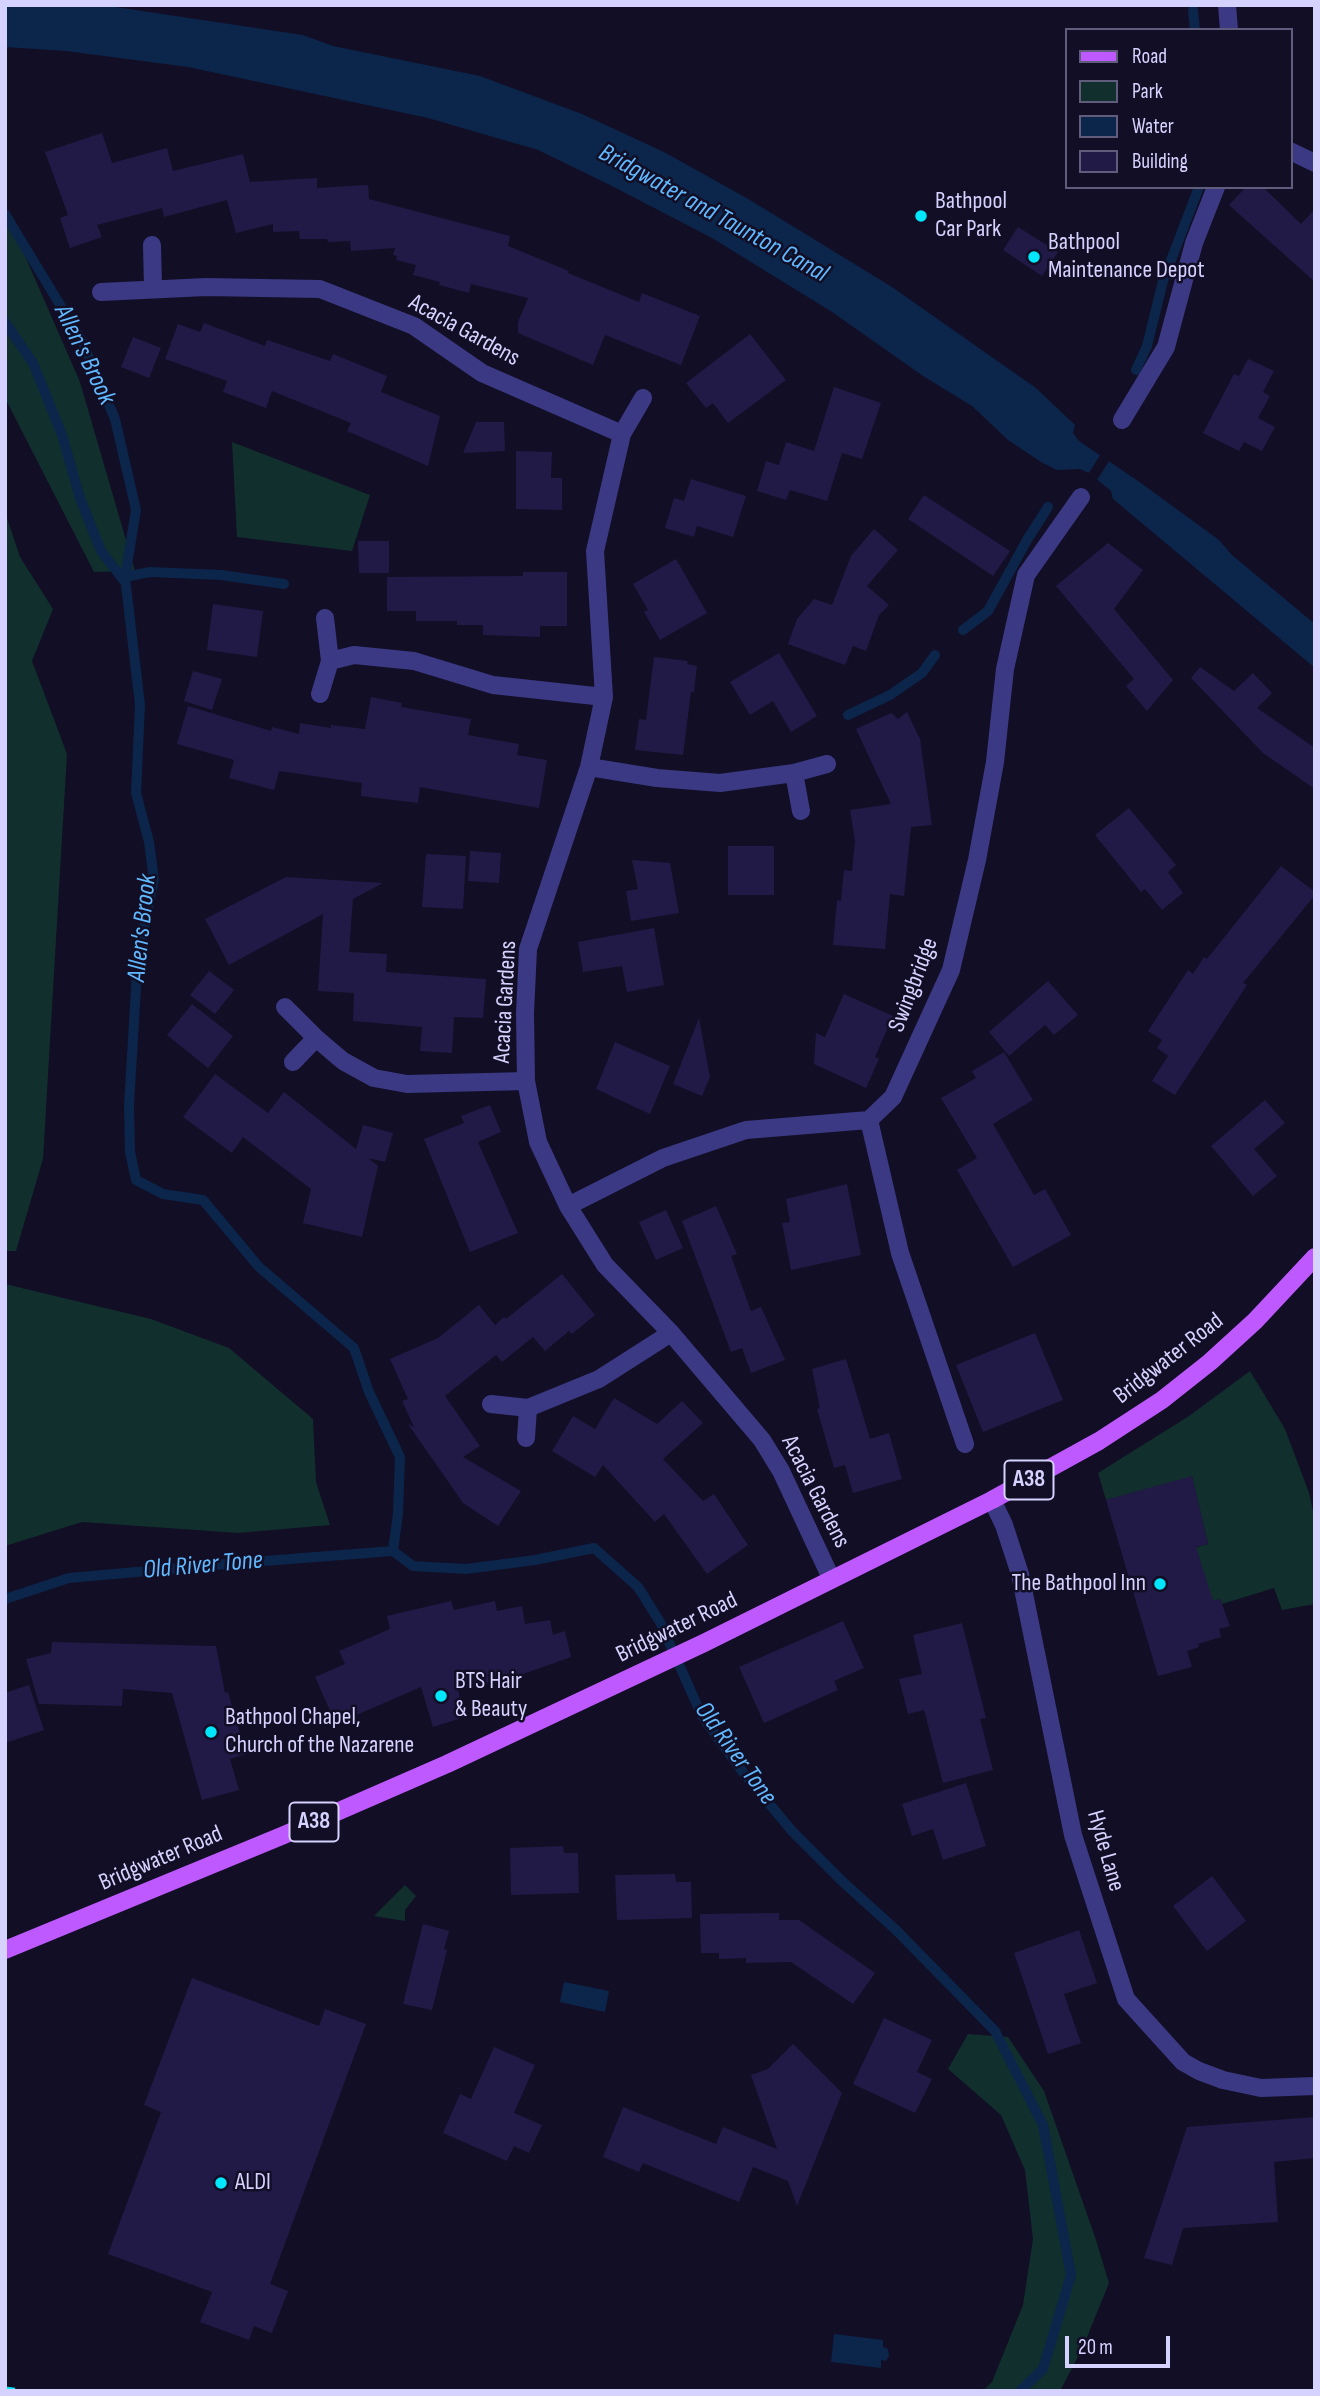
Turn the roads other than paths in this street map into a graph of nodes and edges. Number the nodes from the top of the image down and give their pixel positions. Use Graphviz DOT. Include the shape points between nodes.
graph roads {
  1 [pos="1227,5"];
  2 [pos="1228,28"];
  3 [pos="1292,152"];
  4 [pos="1315,163"];
  5 [pos="1215,189"];
  6 [pos="152,245"];
  7 [pos="153,289"];
  8 [pos="101,292"];
  9 [pos="643,398"];
  10 [pos="1122,420"];
  11 [pos="622,434"];
  12 [pos="1081,496"];
  13 [pos="325,618"];
  14 [pos="330,661"];
  15 [pos="320,694"];
  16 [pos="604,697"];
  17 [pos="827,764"];
  18 [pos="589,766"];
  19 [pos="794,773"];
  20 [pos="801,811"];
  21 [pos="285,1007"];
  22 [pos="316,1038"];
  23 [pos="293,1062"];
  24 [pos="526,1081"];
  25 [pos="869,1120"];
  26 [pos="568,1206"];
  27 [pos="1315,1257"];
  28 [pos="671,1333"];
  29 [pos="491,1404"];
  30 [pos="528,1408"];
  31 [pos="526,1438"];
  32 [pos="965,1444"];
  33 [pos="992,1500"];
  34 [pos="831,1578"];
  35 [pos="5,1950"];
  36 [pos="1315,2087"];
  1 -- 2 [label="street"];
  3 -- 4 [label="street"];
  5 -- 10 [label="street" via="1194,243 1166,347"];
  6 -- 7 [label="street"];
  7 -- 8 [label="street, Acacia Gardens"];
  7 -- 11 [label="street, Acacia Gardens" via="320,289 414,326 482,373"];
  9 -- 11 [label="street, Acacia Gardens"];
  11 -- 16 [label="street, Acacia Gardens" via="595,551"];
  12 -- 25 [label="street, Swingbridge" via="1026,575 1005,669 980,848 951,970 893,1097"];
  13 -- 14 [label="street"];
  14 -- 15 [label="street"];
  14 -- 16 [label="street" via="354,655 414,661 494,685"];
  16 -- 18 [label="street, Acacia Gardens"];
  17 -- 19 [label="street"];
  18 -- 19 [label="street" via="720,783"];
  18 -- 24 [label="street, Acacia Gardens" via="528,949"];
  19 -- 20 [label="street"];
  21 -- 22 [label="street, Acacia Gardens"];
  22 -- 23 [label="street"];
  22 -- 24 [label="street, Acacia Gardens" via="343,1061 374,1078 407,1084"];
  24 -- 26 [label="street, Acacia Gardens" via="538,1142"];
  25 -- 26 [label="street" via="746,1130 663,1158"];
  25 -- 32 [label="street" via="900,1253"];
  26 -- 28 [label="street, Acacia Gardens" via="605,1265"];
  27 -- 33 [label="main road, Bridgwater Road / A38" via="1255,1321 1162,1399 1099,1441"];
  28 -- 30 [label="street" via="599,1379"];
  28 -- 34 [label="street, Acacia Gardens" via="762,1440"];
  29 -- 30 [label="street"];
  30 -- 31 [label="street"];
  33 -- 34 [label="main road, Bridgwater Road / A38"];
  33 -- 36 [label="street, Hyde Lane" via="1020,1574 1073,1835 1126,1999 1183,2062 1199,2071 1261,2088"];
  34 -- 35 [label="main road, Bridgwater Road / A38" via="591,1697 366,1800"];
}
